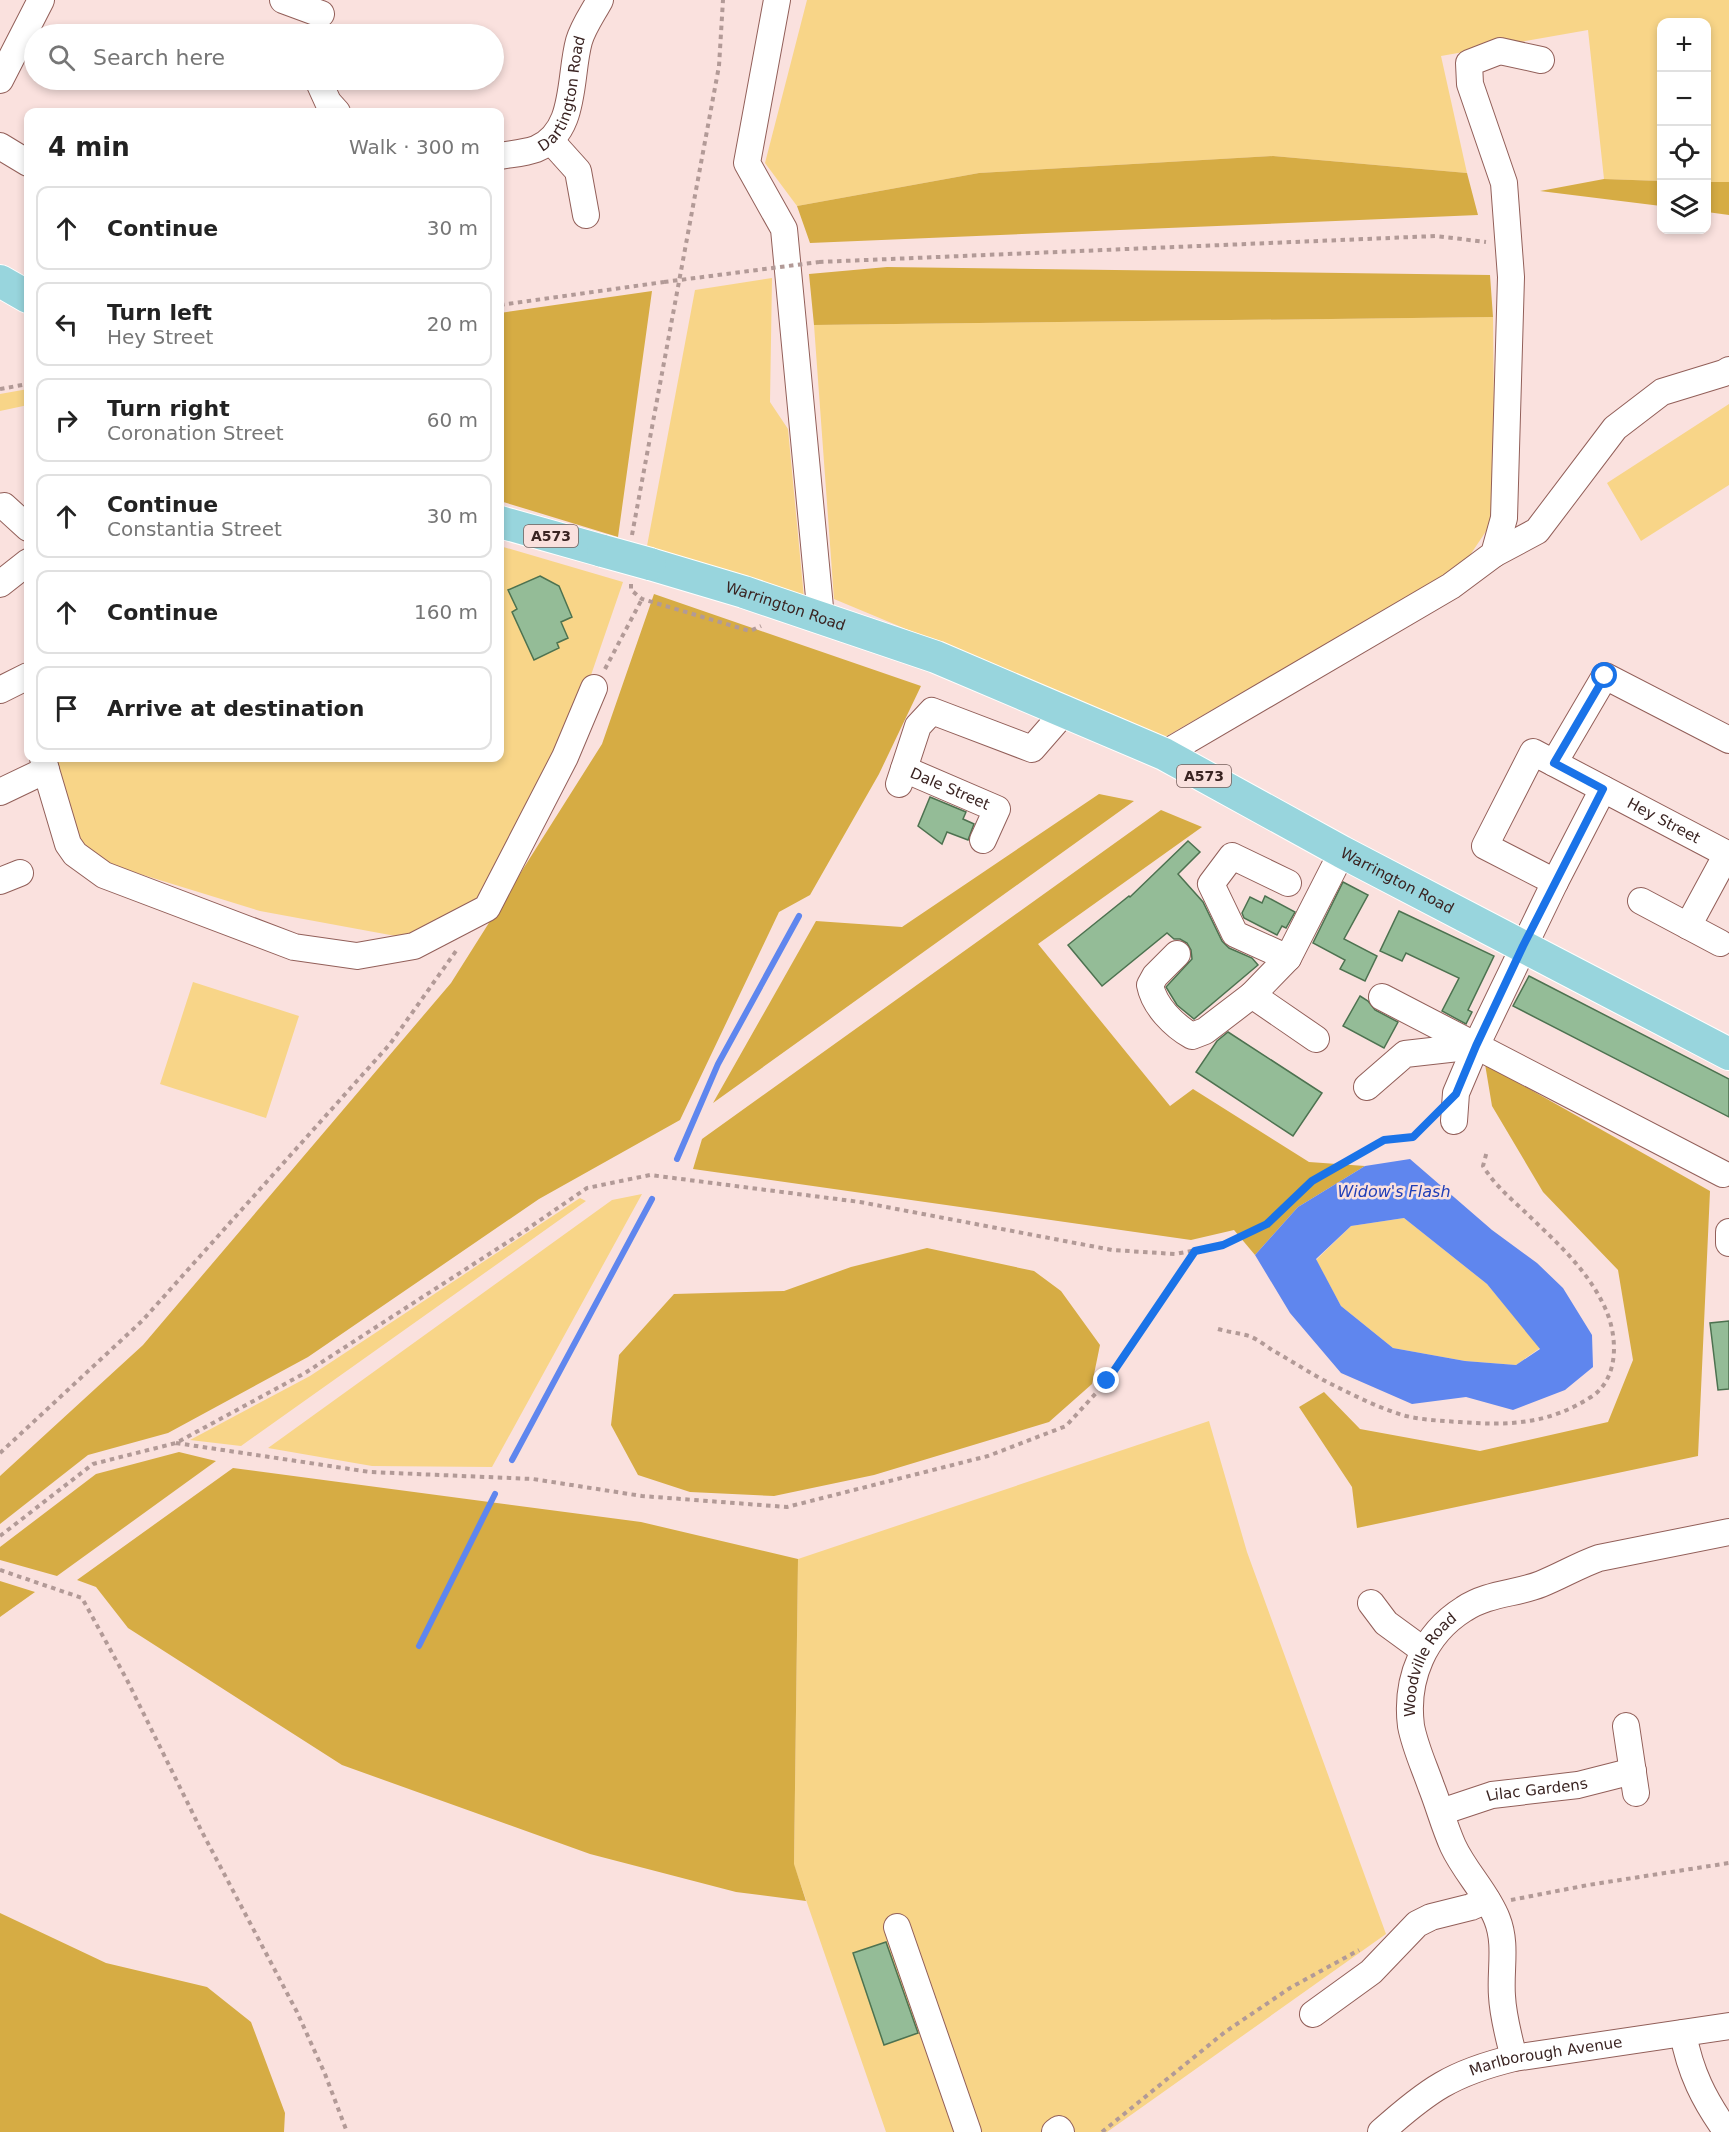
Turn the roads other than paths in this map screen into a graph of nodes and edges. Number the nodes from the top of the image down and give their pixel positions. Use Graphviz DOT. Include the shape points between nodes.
graph roads {
  1 [pos="42,0"];
  2 [pos="283,0"];
  3 [pos="600,0"];
  4 [pos="777,0"];
  5 [pos="323,16"];
  6 [pos="29,24"];
  7 [pos="24,34"];
  8 [pos="1541,60"];
  9 [pos="0,80"];
  10 [pos="323,90"];
  11 [pos="333,108"];
  12 [pos="551,141"];
  13 [pos="0,146"];
  14 [pos="504,155"];
  15 [pos="24,161"];
  16 [pos="586,215"];
  17 [pos="0,281"];
  18 [pos="24,295"];
  19 [pos="1729,369"];
  20 [pos="0,507"];
  21 [pos="504,523"];
  22 [pos="24,524"];
  23 [pos="1494,554"];
  24 [pos="24,565"];
  25 [pos="0,584"];
  26 [pos="821,618"];
  27 [pos="24,681"];
  28 [pos="594,688"];
  29 [pos="0,690"];
  30 [pos="1066,710"];
  31 [pos="1729,740"];
  32 [pos="1164,754"];
  33 [pos="1543,757"];
  34 [pos="45,764"];
  35 [pos="1603,789"];
  36 [pos="0,792"];
  37 [pos="983,840"];
  38 [pos="1342,852"];
  39 [pos="1728,854"];
  40 [pos="1555,882"];
  41 [pos="1288,883"];
  42 [pos="1641,902"];
  43 [pos="1688,926"];
  44 [pos="1720,943"];
  45 [pos="1523,946"];
  46 [pos="1178,954"];
  47 [pos="1288,958"];
  48 [pos="1252,995"];
  49 [pos="1383,997"];
  50 [pos="1316,1039"];
  51 [pos="1476,1046"];
  52 [pos="1729,1054"];
  53 [pos="1367,1087"];
  54 [pos="1454,1121"];
  55 [pos="1727,1174"];
  56 [pos="1729,1232"];
  57 [pos="1729,1243"];
  58 [pos="1729,1532"];
  59 [pos="1371,1603"];
  60 [pos="1423,1650"];
  61 [pos="1626,1726"];
  62 [pos="1441,1812"];
  63 [pos="1488,1902"];
  64 [pos="897,1927"];
  65 [pos="1313,2014"];
  66 [pos="1729,2026"];
  67 [pos="1683,2033"];
  68 [pos="1514,2058"];
  69 [pos="968,2132"];
  70 [pos="1055,2132"];
  71 [pos="1061,2132"];
  72 [pos="1381,2132"];
  73 [pos="1727,2132"];
  1 -- 6 [label="street"];
  2 -- 5 [label="street"];
  3 -- 12 [label="street, Dartington Road" via="579,40 562,127"];
  4 -- 26 [label="street" via="747,163 784,229"];
  7 -- 9 [label="street"];
  8 -- 23 [label="street" via="1500,51 1469,63 1470,84 1504,183 1511,277 1504,518"];
  10 -- 11 [label="street"];
  12 -- 14 [label="street, Dartington Road" via="534,150"];
  12 -- 16 [label="street" via="578,171"];
  13 -- 15 [label="street"];
  17 -- 18 [label="main road"];
  19 -- 23 [label="street" via="1662,392 1615,428 1537,531"];
  20 -- 22 [label="street" via="4,506"];
  21 -- 26 [label="main road, Warrington Road / A573"];
  23 -- 32 [label="street" via="1451,586"];
  24 -- 25 [label="street"];
  26 -- 30 [label="main road, Warrington Road / A573" via="936,657"];
  27 -- 29 [label="street"];
  28 -- 34 [label="street" via="565,758 487,908 414,946 357,956 294,947 104,875 75,854 68,844"];
  30 -- 32 [label="main road, Warrington Road / A573"];
  30 -- 37 [label="street, Dale Street" via="1032,749 932,711 918,726 901,776 997,809"];
  31 -- 33 [label="street" via="1605,676"];
  32 -- 38 [label="main road, Warrington Road / A573"];
  33 -- 35 [label="street, Hey Street"];
  33 -- 40 [label="street" via="1485,846"];
  34 -- 36 [label="street"];
  35 -- 39 [label="street, Hey Street"];
  35 -- 40 [label="street"];
  38 -- 45 [label="main road, Warrington Road / A573"];
  38 -- 47 [label="street"];
  39 -- 43 [label="street"];
  40 -- 45 [label="street"];
  41 -- 47 [label="street" via="1232,856 1211,884 1235,934"];
  42 -- 43 [label="street"];
  43 -- 44 [label="street"];
  45 -- 51 [label="street"];
  45 -- 52 [label="main road, Warrington Road / A573"];
  46 -- 48 [label="street" via="1149,985 1152,997 1179,1029 1192,1036 1205,1031"];
  47 -- 48 [label="street"];
  48 -- 50 [label="street"];
  49 -- 51 [label="street"];
  51 -- 53 [label="street" via="1405,1054"];
  51 -- 54 [label="street" via="1456,1094"];
  51 -- 55 [label="street"];
  56 -- 57 [label="street"];
  58 -- 60 [label="street, Woodville Road" via="1599,1558 1539,1585 1486,1598 1453,1616"];
  59 -- 60 [label="street" via="1386,1623"];
  60 -- 62 [label="street, Woodville Road" via="1410,1695 1412,1727"];
  61 -- 62 [label="street, Lilac Gardens" via="1635,1782 1492,1795"];
  62 -- 63 [label="street, Woodville Road" via="1453,1845"];
  63 -- 65 [label="street" via="1417,1924 1371,1972"];
  63 -- 68 [label="street, Woodville Road" via="1501,1932 1501,1994"];
  64 -- 69 [label="street"];
  66 -- 67 [label="street, Marlborough Avenue"];
  67 -- 68 [label="street, Marlborough Avenue"];
  67 -- 73 [label="street" via="1695,2080"];
  68 -- 72 [label="street, Marlborough Avenue" via="1449,2080 1416,2101"];
  70 -- 71 [label="street"];
}
